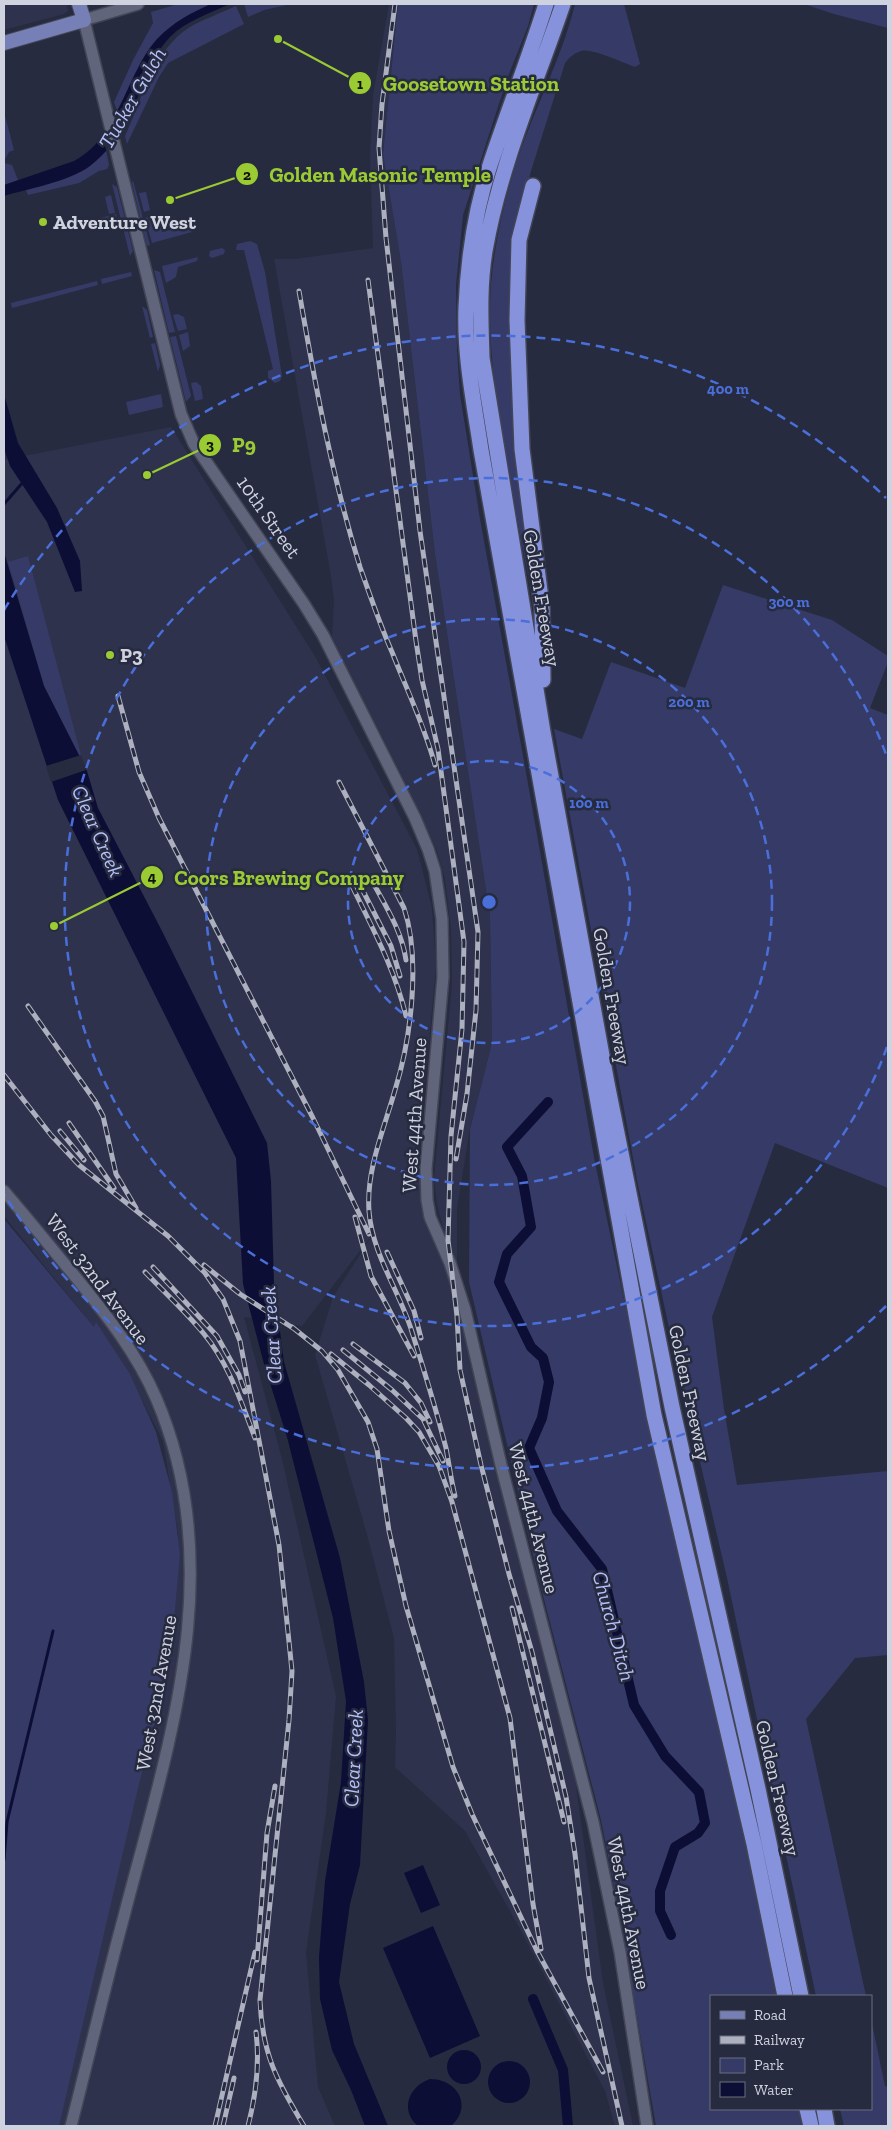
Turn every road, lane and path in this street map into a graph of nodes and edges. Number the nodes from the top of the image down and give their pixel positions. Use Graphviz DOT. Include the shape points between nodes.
graph roads {
  1 [pos="79,4"];
  2 [pos="138,4"];
  3 [pos="546,4"];
  4 [pos="563,4"];
  5 [pos="84,20"];
  6 [pos="4,43"];
  7 [pos="532,186"];
  8 [pos="543,732"];
  9 [pos="442,919"];
  10 [pos="4,1191"];
  11 [pos="785,1995"];
  12 [pos="801,1995"];
  13 [pos="807,2110"];
  14 [pos="824,2110"];
  15 [pos="70,2126"];
  16 [pos="647,2126"];
  17 [pos="811,2126"];
  18 [pos="828,2126"];
  1 -- 5 [label="main road, 10th Street"];
  2 -- 5 [label="street"];
  3 -- 11 [label="highway, Golden Freeway" via="489,166 478,210 470,253 466,308 468,356 492,518 654,1415 754,1844"];
  4 -- 8 [label="highway, Golden Freeway" via="504,166 485,253 481,302 482,358"];
  5 -- 6 [label="main road"];
  5 -- 9 [label="street, 10th Street" via="180,414 206,463 304,604 339,665 428,849"];
  7 -- 8 [label="highway" via="519,240 517,339 523,456 542,607"];
  8 -- 12 [label="highway, Golden Freeway" via="607,1083 672,1407"];
  9 -- 16 [label="street, West 44th Avenue" via="443,977 426,1200 465,1310 501,1465 593,1822 620,1952"];
  10 -- 15 [label="street, West 32nd Avenue" via="109,1319 143,1372 156,1398 177,1462 190,1537 185,1654 164,1765"];
  13 -- 17 [label="highway"];
  14 -- 18 [label="highway"];
}
